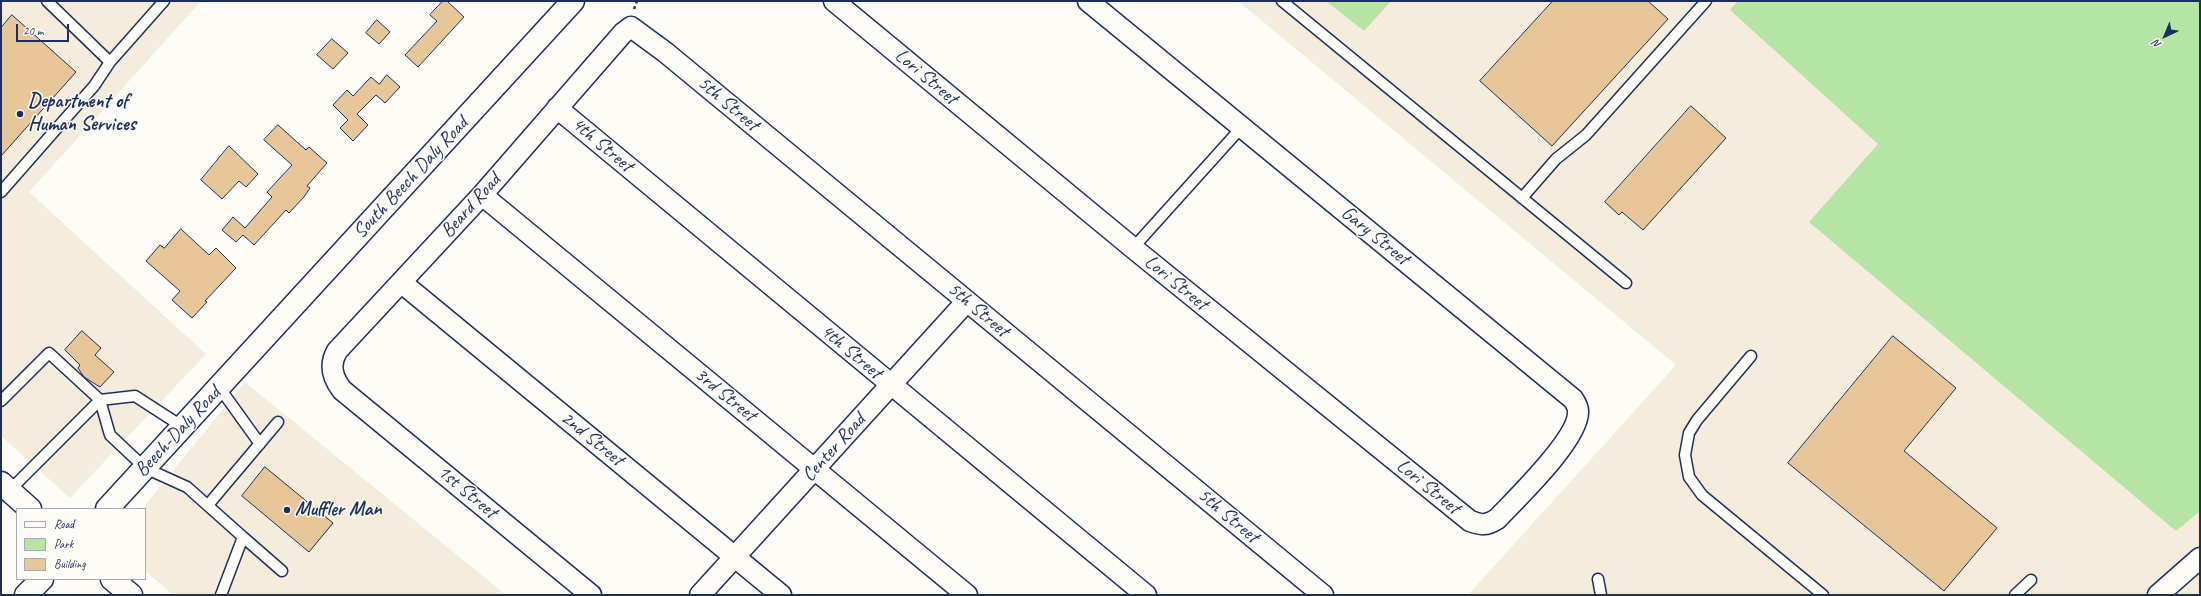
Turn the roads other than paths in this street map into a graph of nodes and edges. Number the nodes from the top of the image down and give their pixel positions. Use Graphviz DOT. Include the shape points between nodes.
graph roads {
  1 [pos="47,1"];
  2 [pos="164,1"];
  3 [pos="573,1"];
  4 [pos="834,1"];
  5 [pos="1088,1"];
  6 [pos="1282,1"];
  7 [pos="1706,1"];
  8 [pos="632,18"];
  9 [pos="110,62"];
  10 [pos="557,108"];
  11 [pos="1241,128"];
  12 [pos="1,192"];
  13 [pos="482,195"];
  14 [pos="1522,198"];
  15 [pos="1133,248"];
  16 [pos="402,283"];
  17 [pos="1626,283"];
  18 [pos="967,301"];
  19 [pos="248,355"];
  20 [pos="1752,356"];
  21 [pos="891,385"];
  22 [pos="219,387"];
  23 [pos="342,390"];
  24 [pos="100,400"];
  25 [pos="1,401"];
  26 [pos="278,422"];
  27 [pos="182,427"];
  28 [pos="260,444"];
  29 [pos="145,468"];
  30 [pos="815,469"];
  31 [pos="5,487"];
  32 [pos="1522,492"];
  33 [pos="208,505"];
  34 [pos="29,508"];
  35 [pos="108,508"];
  36 [pos="243,537"];
  37 [pos="735,557"];
  38 [pos="2200,558"];
  39 [pos="282,571"];
  40 [pos="1598,579"];
  41 [pos="41,580"];
  42 [pos="113,580"];
  43 [pos="2031,580"];
  44 [pos="26,595"];
  45 [pos="131,595"];
  46 [pos="221,595"];
  47 [pos="591,595"];
  48 [pos="700,595"];
  49 [pos="781,595"];
  50 [pos="967,595"];
  51 [pos="1146,595"];
  52 [pos="1323,595"];
  53 [pos="1601,595"];
  54 [pos="1822,595"];
  55 [pos="2014,595"];
  56 [pos="2158,595"];
  1 -- 9 [label="lane"];
  2 -- 9 [label="lane"];
  3 -- 19 [label="street, South Beech Daly Road"];
  4 -- 15 [label="street, Lori Street"];
  5 -- 11 [label="street, Gary Street"];
  6 -- 14 [label="lane"];
  7 -- 14 [label="lane" via="1586,135 1556,159"];
  8 -- 10 [label="street, Beard Road" via="623,33"];
  8 -- 18 [label="street, 5th Street" via="665,52"];
  9 -- 12 [label="lane" via="94,86"];
  10 -- 13 [label="street, Beard Road"];
  10 -- 21 [label="street, 4th Street"];
  11 -- 15 [label="lane"];
  11 -- 32 [label="street, Gary Street" via="1573,399 1578,410 1572,432 1555,456"];
  13 -- 16 [label="street, Beard Road"];
  13 -- 30 [label="street, 3rd Street"];
  14 -- 17 [label="lane"];
  15 -- 32 [label="street, Lori Street" via="1470,521 1481,525 1489,524"];
  16 -- 23 [label="street, Beard Road" via="337,351 332,360 332,370 335,381"];
  16 -- 37 [label="street, 2nd Street"];
  18 -- 21 [label="street, Center Road"];
  18 -- 52 [label="street, 5th Street"];
  19 -- 22 [label="street, Beech-Daly Road"];
  20 -- 54 [label="lane" via="1697,420 1689,433 1686,455 1689,476 1702,495"];
  21 -- 30 [label="street, Center Road"];
  21 -- 51 [label="street, 4th Street"];
  22 -- 27 [label="street, Beech-Daly Road"];
  22 -- 28 [label="lane"];
  23 -- 47 [label="street, 1st Street"];
  24 -- 25 [label="lane" via="49,353"];
  24 -- 27 [label="lane" via="135,396"];
  24 -- 29 [label="lane" via="110,435"];
  24 -- 31 [label="lane"];
  26 -- 28 [label="lane"];
  27 -- 29 [label="street, Beech-Daly Road"];
  28 -- 33 [label="lane"];
  29 -- 33 [label="lane" via="187,487"];
  29 -- 35 [label="street, Beech-Daly Road"];
  30 -- 37 [label="street, Center Road"];
  30 -- 50 [label="street, 3rd Street"];
  31 -- 34 [label="street"];
  33 -- 36 [label="lane"];
  36 -- 39 [label="lane"];
  36 -- 46 [label="lane"];
  37 -- 48 [label="street, Center Road"];
  37 -- 49 [label="street, 2nd Street"];
  38 -- 56 [label="street"];
  40 -- 53 [label="lane"];
  41 -- 44 [label="street"];
  42 -- 45 [label="street"];
  43 -- 55 [label="lane"];
}
